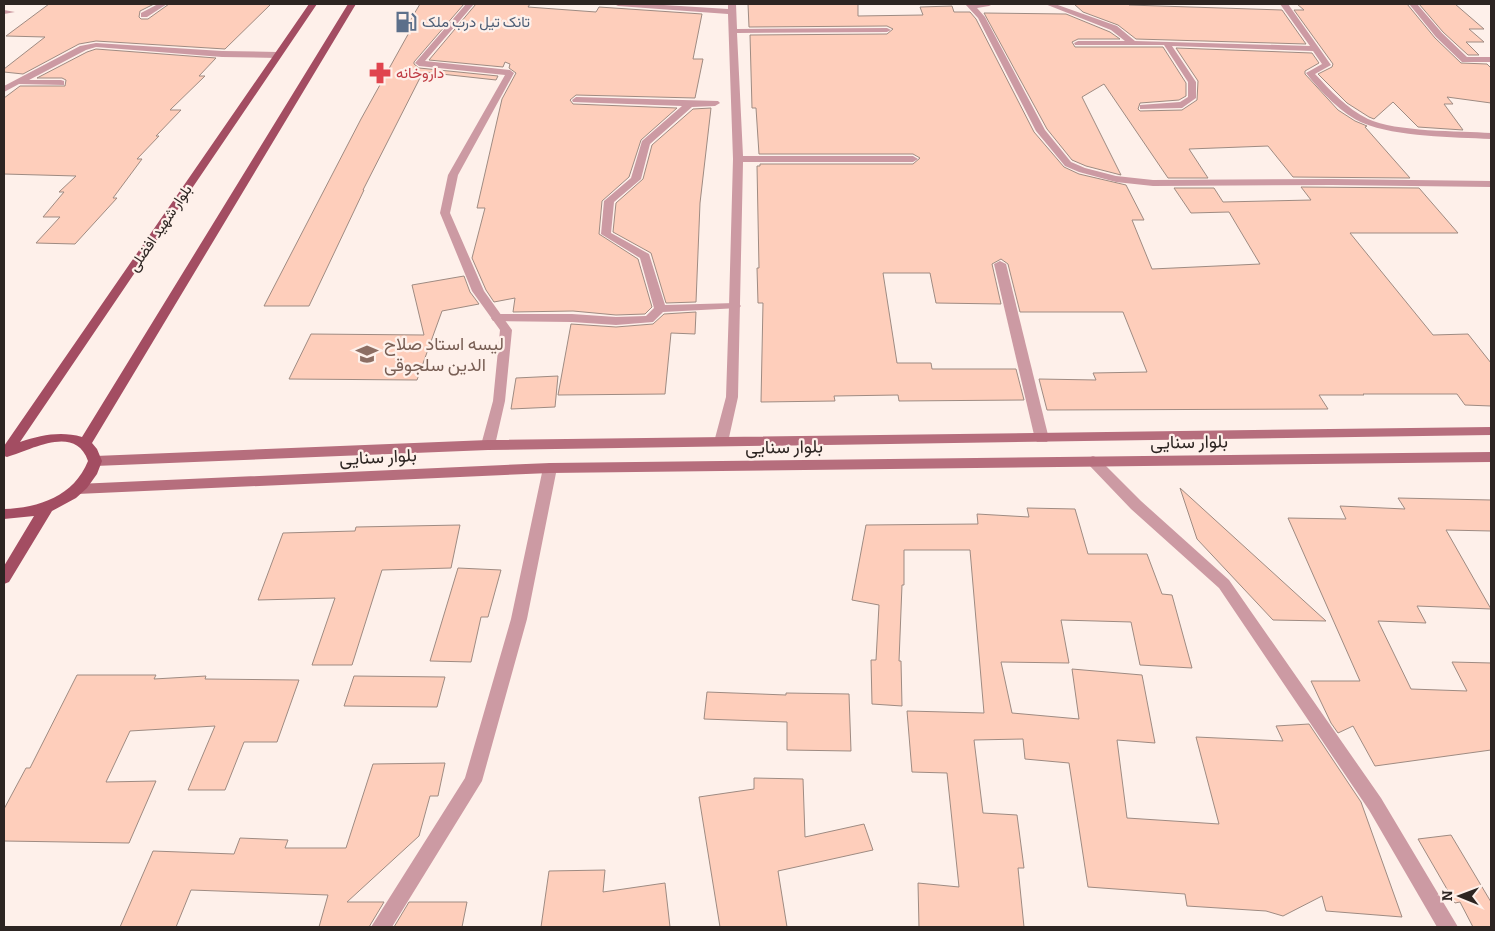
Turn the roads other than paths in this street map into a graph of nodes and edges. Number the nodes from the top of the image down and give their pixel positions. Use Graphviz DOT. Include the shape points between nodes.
graph roads {
  1 [pos="163,4"];
  2 [pos="313,4"];
  3 [pos="352,4"];
  4 [pos="470,4"];
  5 [pos="618,4"];
  6 [pos="989,4"];
  7 [pos="1049,4"];
  8 [pos="1284,4"];
  9 [pos="1413,4"];
  10 [pos="970,5"];
  11 [pos="732,8"];
  12 [pos="144,15"];
  13 [pos="888,30"];
  14 [pos="734,31"];
  15 [pos="1078,43"];
  16 [pos="1166,43"];
  17 [pos="1134,44"];
  18 [pos="1316,49"];
  19 [pos="278,55"];
  20 [pos="1491,60"];
  21 [pos="19,82"];
  22 [pos="61,83"];
  23 [pos="4,89"];
  24 [pos="576,100"];
  25 [pos="716,103"];
  26 [pos="690,104"];
  27 [pos="1143,107"];
  28 [pos="1491,136"];
  29 [pos="738,159"];
  30 [pos="913,159"];
  31 [pos="1491,184"];
  32 [pos="1000,264"];
  33 [pos="734,306"];
  34 [pos="660,309"];
  35 [pos="497,318"];
  36 [pos="1491,431"];
  37 [pos="1042,439"];
  38 [pos="721,442"];
  39 [pos="85,443"];
  40 [pos="488,445"];
  41 [pos="6,452"];
  42 [pos="1491,457"];
  43 [pos="95,461"];
  44 [pos="1094,461"];
  45 [pos="550,468"];
  46 [pos="77,489"];
  47 [pos="48,506"];
  48 [pos="4,514"];
  49 [pos="4,578"];
  50 [pos="381,927"];
  51 [pos="1448,927"];
  1 -- 12 [label="street"];
  2 -- 19 [label="main road, بلوار شهید افضلی"];
  3 -- 39 [label="main road"];
  4 -- 35 [label="street" via="419,63 510,73 454,176 445,212 478,291"];
  5 -- 11 [label="street"];
  6 -- 10 [label="street"];
  7 -- 17 [label="street" via="1114,28"];
  8 -- 18 [label="street"];
  9 -- 20 [label="street" via="1465,60"];
  10 -- 31 [label="street" via="981,16 1041,131 1068,164 1082,170 1116,179 1153,183"];
  11 -- 14 [label="street"];
  13 -- 14 [label="street"];
  14 -- 29 [label="street"];
  15 -- 17 [label="street"];
  16 -- 17 [label="street"];
  16 -- 18 [label="street"];
  16 -- 27 [label="street" via="1192,82 1192,98 1182,105"];
  18 -- 28 [label="street" via="1327,65 1310,72 1331,97 1365,122 1403,130"];
  19 -- 21 [label="street" via="96,44"];
  19 -- 41 [label="main road, بلوار شهید افضلی"];
  21 -- 22 [label="street"];
  21 -- 23 [label="street"];
  24 -- 26 [label="street"];
  25 -- 26 [label="street"];
  26 -- 34 [label="street" via="645,143 636,179 609,201 606,234 645,256"];
  29 -- 30 [label="street"];
  29 -- 33 [label="street"];
  32 -- 37 [label="street"];
  33 -- 34 [label="street"];
  33 -- 38 [label="street" via="732,397"];
  34 -- 35 [label="street" via="649,319 616,321"];
  35 -- 40 [label="street" via="506,330 499,401"];
  36 -- 37 [label="main road, بلوار سنایی"];
  37 -- 38 [label="main road, بلوار سنایی"];
  38 -- 40 [label="main road, بلوار سنایی"];
  39 -- 41 [label="main road" via="73,439 42,439"];
  39 -- 43 [label="main road" via="91,448"];
  40 -- 43 [label="main road, بلوار سنایی"];
  42 -- 44 [label="main road, بلوار سنایی"];
  43 -- 46 [label="main road" via="87,480"];
  44 -- 45 [label="main road, بلوار سنایی"];
  44 -- 51 [label="street" via="1136,505 1224,584 1375,804"];
  45 -- 46 [label="main road, بلوار سنایی"];
  45 -- 50 [label="street" via="519,619 472,780"];
  46 -- 47 [label="main road"];
  47 -- 48 [label="main road" via="29,512"];
  47 -- 49 [label="main road"];
}
